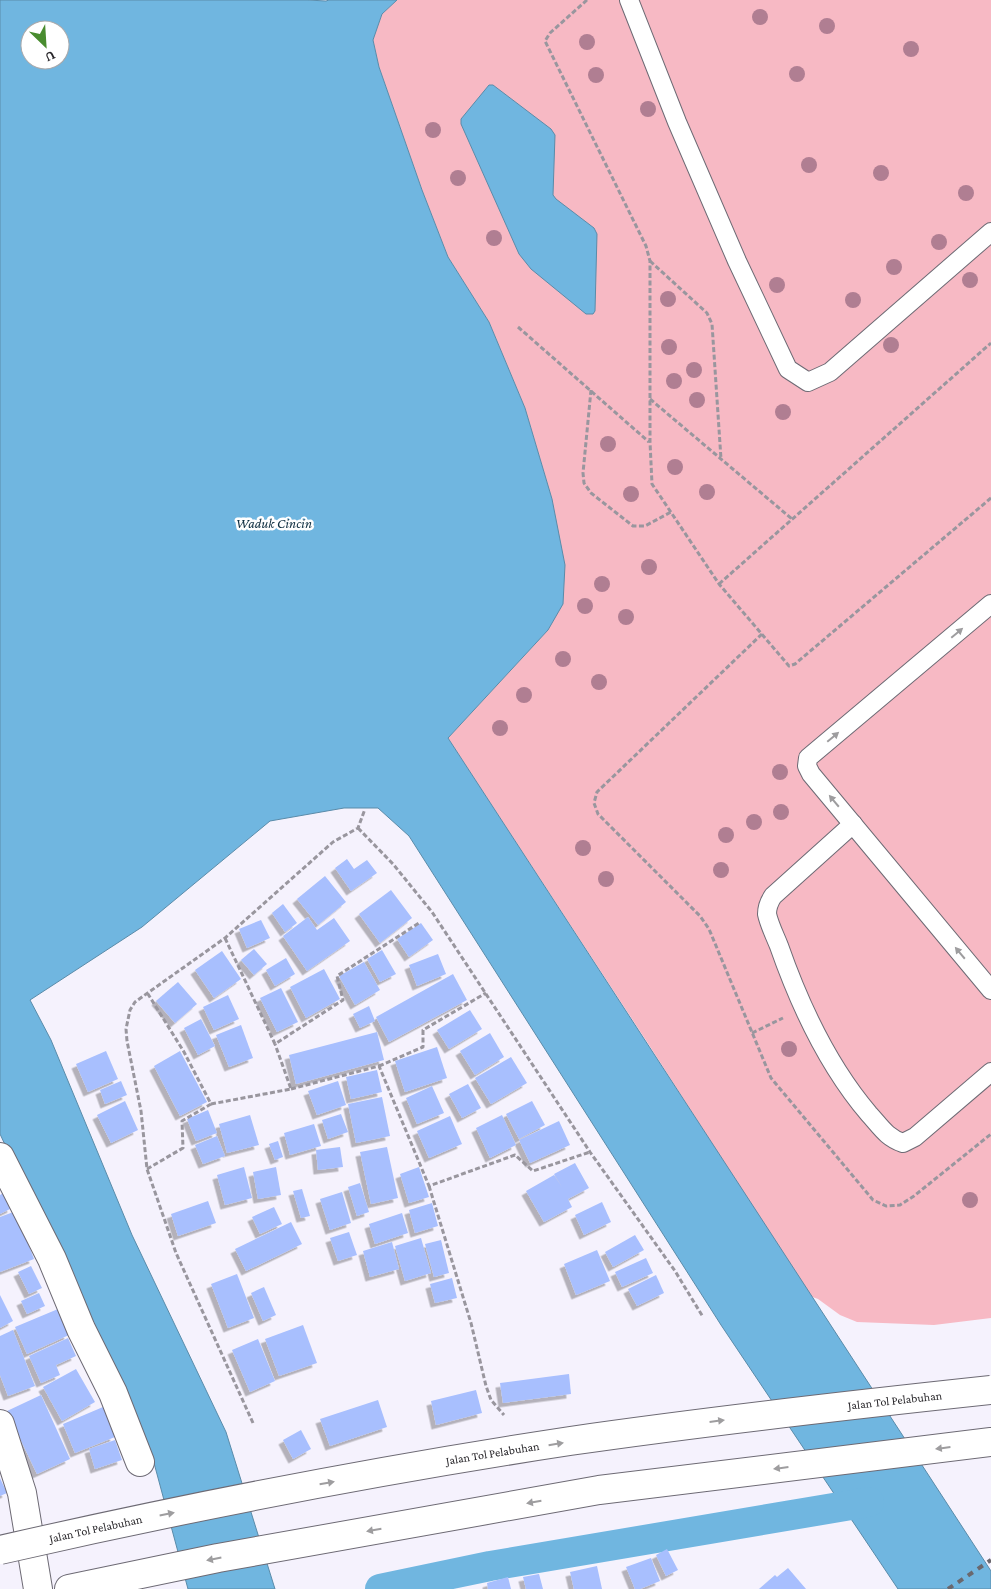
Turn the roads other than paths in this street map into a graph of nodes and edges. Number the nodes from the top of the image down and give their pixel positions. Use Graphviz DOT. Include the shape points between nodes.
graph roads {
  1 [pos="629,0"];
  2 [pos="991,232"];
  3 [pos="991,604"];
  4 [pos="853,824"];
  5 [pos="991,990"];
  6 [pos="991,1072"];
  7 [pos="0,1157"];
  8 [pos="991,1390"];
  9 [pos="0,1424"];
  10 [pos="991,1442"];
  11 [pos="140,1462"];
  12 [pos="0,1550"];
  13 [pos="38,1589"];
  14 [pos="68,1589"];
  1 -- 2 [label="lane" via="677,122 741,269 788,369 808,382 830,372"];
  4 -- 3 [label="lane, one-way" via="810,774 808,758"];
  5 -- 4 [label="lane, one-way"];
  4 -- 6 [label="lane" via="773,896 767,915 804,1008 832,1064 855,1098 891,1139 903,1143 915,1137"];
  7 -- 11 [label="main road" via="52,1259 81,1329 113,1393"];
  12 -- 8 [label="main road, Jalan Tol Pelabuhan, one-way, bridge" via="264,1494 569,1442 715,1421"];
  9 -- 13 [label="main road" via="22,1493"];
  10 -- 14 [label="main road, one-way" via="599,1490 218,1558"];
}
